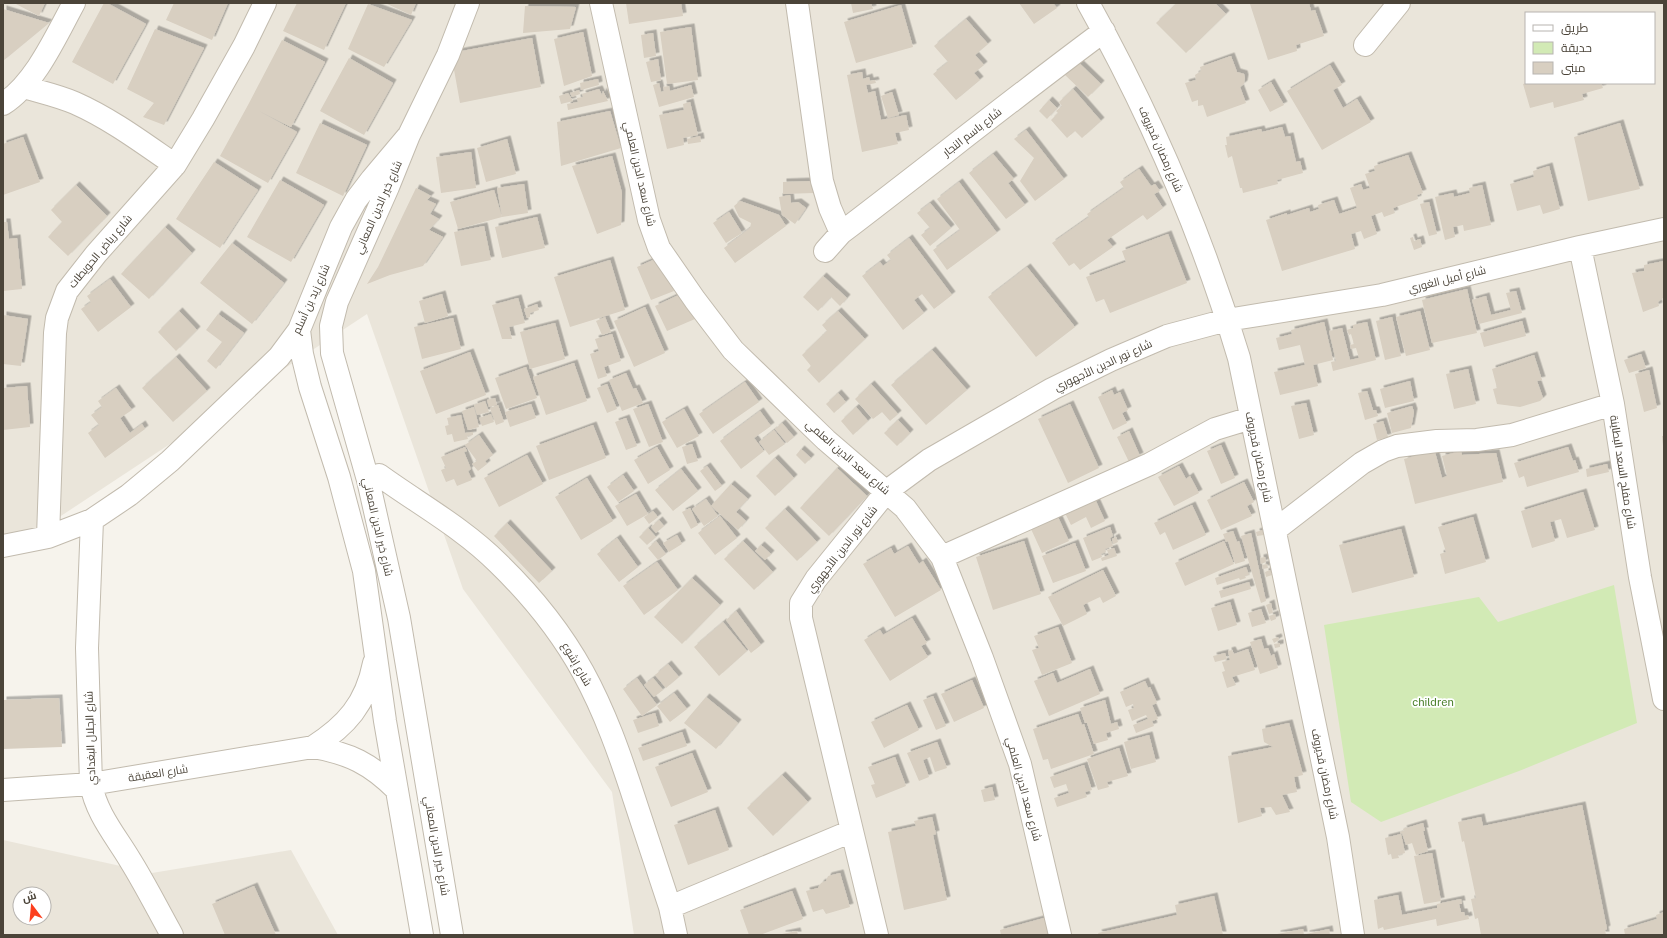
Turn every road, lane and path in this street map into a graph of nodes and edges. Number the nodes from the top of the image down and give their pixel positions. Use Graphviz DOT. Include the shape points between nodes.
graph roads {
  1 [pos="74,3"];
  2 [pos="265,3"];
  3 [pos="468,3"];
  4 [pos="601,3"];
  5 [pos="797,3"];
  6 [pos="1088,3"];
  7 [pos="1399,3"];
  8 [pos="1104,31"];
  9 [pos="1364,45"];
  10 [pos="24,87"];
  11 [pos="3,104"];
  12 [pos="409,135"];
  13 [pos="174,166"];
  14 [pos="1664,229"];
  15 [pos="841,233"];
  16 [pos="1580,247"];
  17 [pos="825,251"];
  18 [pos="1228,320"];
  19 [pos="299,330"];
  20 [pos="1613,404"];
  21 [pos="1251,418"];
  22 [pos="368,480"];
  23 [pos="887,491"];
  24 [pos="92,520"];
  25 [pos="1275,530"];
  26 [pos="48,537"];
  27 [pos="3,546"];
  28 [pos="942,557"];
  29 [pos="376,654"];
  30 [pos="1664,699"];
  31 [pos="313,747"];
  32 [pos="91,784"];
  33 [pos="3,790"];
  34 [pos="397,790"];
  35 [pos="852,831"];
  36 [pos="670,908"];
  37 [pos="172,935"];
  38 [pos="422,935"];
  39 [pos="452,935"];
  40 [pos="676,935"];
  41 [pos="877,935"];
  42 [pos="1060,935"];
  43 [pos="1353,935"];
  1 -- 10 [label="street" via="53,43"];
  2 -- 13 [label="street, شارع رياض الحويطات" via="203,119"];
  3 -- 12 [label="street, شارع زيد بن أسلم" via="448,55"];
  4 -- 23 [label="street, شارع سعد الدين العلمي" via="649,220 659,248 733,350 826,440"];
  5 -- 15 [label="street" via="822,181"];
  6 -- 8 [label="street, شارع رمضان قديروف"];
  7 -- 9 [label="street"];
  8 -- 15 [label="street, شارع باسم النجار" via="1029,86"];
  8 -- 18 [label="street, شارع رمضان قديروف" via="1155,133 1200,239"];
  10 -- 11 [label="street"];
  10 -- 13 [label="street" via="59,97 89,110"];
  12 -- 19 [label="street, شارع زيد بن أسلم" via="356,200 345,220"];
  12 -- 22 [label="street, شارع خير الدين المعاني" via="340,295 331,326 332,352"];
  13 -- 26 [label="street, شارع رياض الحويطات" via="96,254 67,291 61,304 55,333"];
  14 -- 16 [label="street, شارع أميل الغوري"];
  15 -- 17 [label="street, شارع باسم النجار"];
  16 -- 18 [label="street, شارع أميل الغوري" via="1382,295"];
  16 -- 20 [label="street, شارع مفلح السعد البطاينة"];
  18 -- 21 [label="street, شارع رمضان قديروف" via="1239,358"];
  18 -- 23 [label="street, شارع نور الدين الأجهوري" via="1167,336 1110,360 1052,389 929,460"];
  19 -- 24 [label="street, شارع زيد بن أسلم" via="279,357 176,455 129,495"];
  19 -- 29 [label="street, شارع خير الدين المعاني" via="310,387 339,477 364,570"];
  20 -- 25 [label="street" via="1512,435 1477,440 1437,441 1397,446 1383,451 1362,463"];
  20 -- 30 [label="street, شارع مفلح السعد البطاينة" via="1640,577"];
  21 -- 25 [label="street, شارع رمضان قديروف"];
  21 -- 28 [label="street" via="1215,429 1150,464"];
  22 -- 36 [label="street, شارع إشوع" via="379,476 457,527 498,562 532,598 561,637 583,672 613,734"];
  22 -- 39 [label="street, شارع خير الدين المعاني" via="399,618"];
  23 -- 28 [label="street, شارع سعد الدين العلمي" via="905,508"];
  23 -- 35 [label="street, شارع نور الدين الأجهوري" via="816,579 801,603 802,625"];
  24 -- 26 [label="street, شارع زيد بن أسلم"];
  24 -- 32 [label="street, شارع الجلال البغدادي" via="87,648"];
  25 -- 43 [label="street, شارع رمضان قديروف" via="1338,837"];
  26 -- 27 [label="street, شارع زيد بن أسلم"];
  28 -- 42 [label="street, شارع سعد الدين العلمي" via="1020,764"];
  29 -- 31 [label="street, شارع العقيقة" via="371,678 354,712 333,734"];
  29 -- 34 [label="street, شارع خير الدين المعاني"];
  31 -- 32 [label="street, شارع العقيقة"];
  31 -- 34 [label="street, شارع العقيقة" via="344,754 368,765 384,776"];
  32 -- 33 [label="street, شارع العقيقة"];
  32 -- 37 [label="street, شارع الجلال البغدادي" via="103,819 130,860"];
  34 -- 38 [label="street, شارع خير الدين المعاني"];
  35 -- 36 [label="street"];
  35 -- 41 [label="street, شارع نور الدين الأجهوري"];
  36 -- 40 [label="street, شارع إشوع"];
}
